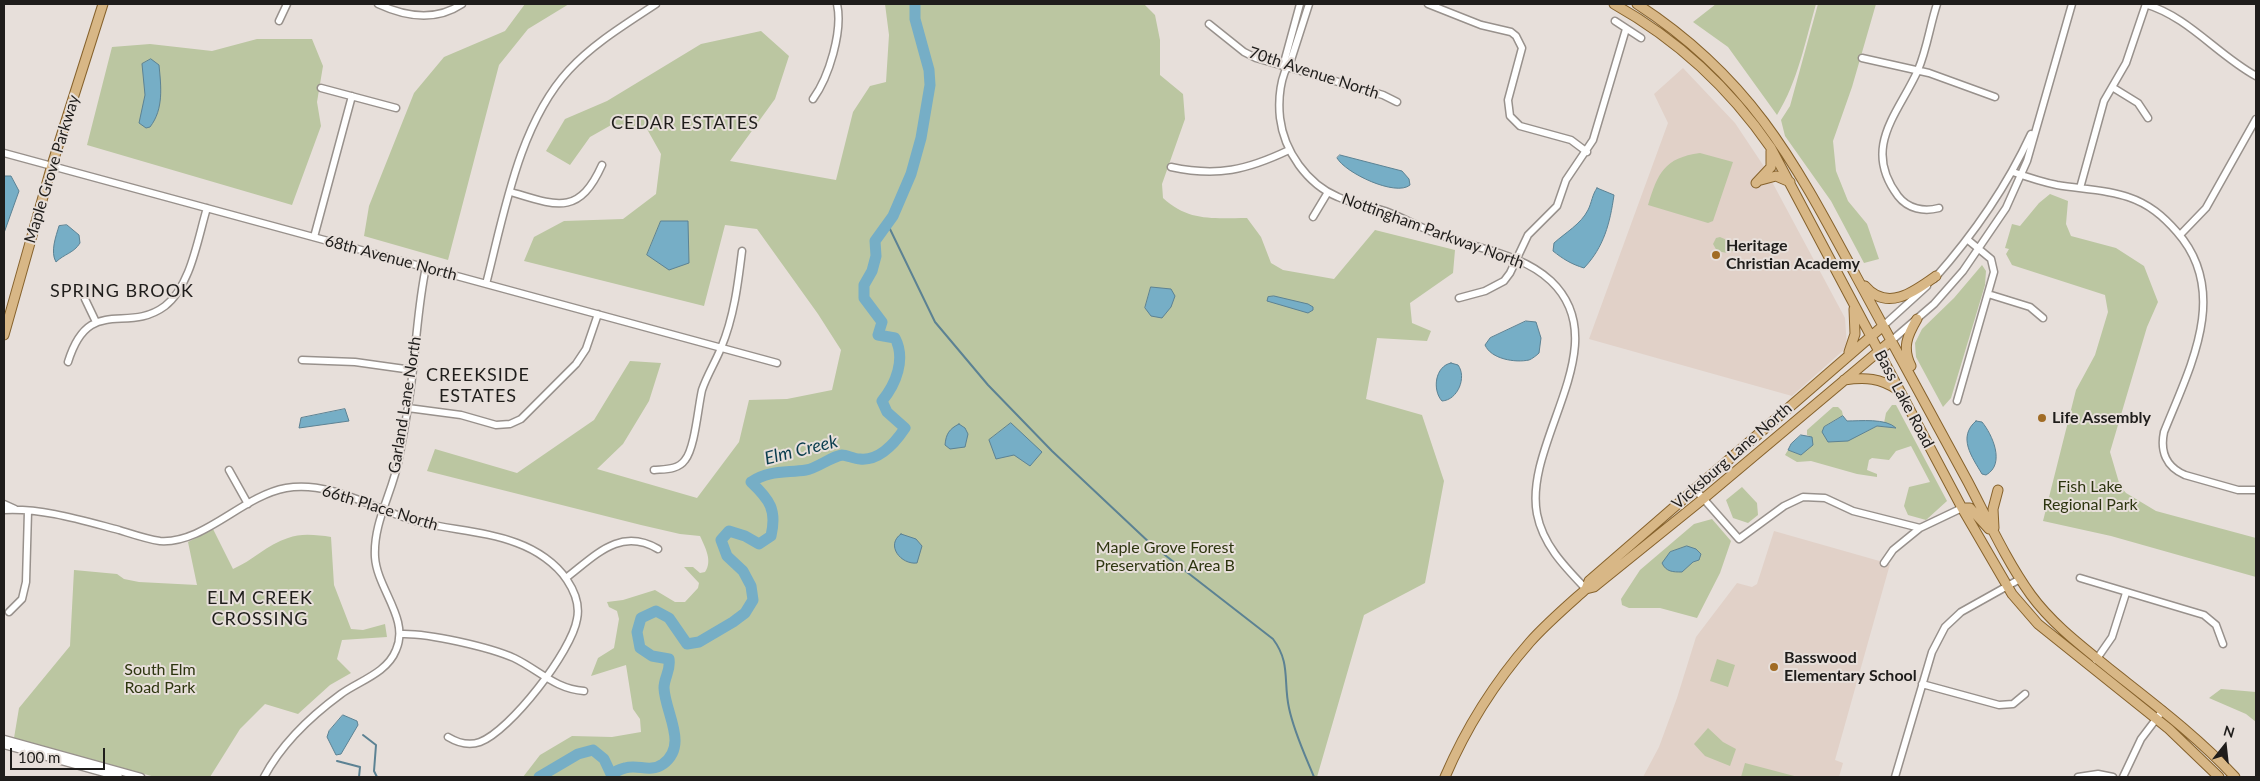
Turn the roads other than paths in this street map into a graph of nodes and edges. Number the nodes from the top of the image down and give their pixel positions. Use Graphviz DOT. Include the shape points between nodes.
graph roads {
  1 [pos="102,4"];
  2 [pos="287,4"];
  3 [pos="378,4"];
  4 [pos="656,4"];
  5 [pos="837,4"];
  6 [pos="1300,4"];
  7 [pos="1309,4"];
  8 [pos="1428,4"];
  9 [pos="1614,4"];
  10 [pos="1637,4"];
  11 [pos="1937,4"];
  12 [pos="2072,4"];
  13 [pos="2145,4"];
  14 [pos="460,6"];
  15 [pos="279,21"];
  16 [pos="1615,21"];
  17 [pos="1209,24"];
  18 [pos="1626,28"];
  19 [pos="1641,38"];
  20 [pos="1862,58"];
  21 [pos="1286,67"];
  22 [pos="1918,70"];
  23 [pos="2256,76"];
  24 [pos="2112,87"];
  25 [pos="320,88"];
  26 [pos="352,96"];
  27 [pos="1996,97"];
  28 [pos="813,99"];
  29 [pos="1396,102"];
  30 [pos="396,108"];
  31 [pos="2148,118"];
  32 [pos="2256,119"];
  33 [pos="2037,122"];
  34 [pos="1771,148"];
  35 [pos="1289,150"];
  36 [pos="1587,152"];
  37 [pos="4,153"];
  38 [pos="602,164"];
  39 [pos="52,165"];
  40 [pos="1171,167"];
  41 [pos="2013,172"];
  42 [pos="2022,175"];
  43 [pos="1790,182"];
  44 [pos="2080,188"];
  45 [pos="511,192"];
  46 [pos="1328,192"];
  47 [pos="207,208"];
  48 [pos="1939,208"];
  49 [pos="1313,217"];
  50 [pos="2180,235"];
  51 [pos="314,237"];
  52 [pos="1968,240"];
  53 [pos="1980,249"];
  54 [pos="742,251"];
  55 [pos="1516,259"];
  56 [pos="426,267"];
  57 [pos="1856,275"];
  58 [pos="1936,276"];
  59 [pos="486,284"];
  60 [pos="1988,294"];
  61 [pos="1459,298"];
  62 [pos="85,299"];
  63 [pos="1854,306"];
  64 [pos="598,314"];
  65 [pos="2043,318"];
  66 [pos="1917,319"];
  67 [pos="96,322"];
  68 [pos="1883,326"];
  69 [pos="4,335"];
  70 [pos="1870,337"];
  71 [pos="1891,341"];
  72 [pos="721,348"];
  73 [pos="1879,352"];
  74 [pos="1848,356"];
  75 [pos="302,360"];
  76 [pos="68,362"];
  77 [pos="777,363"];
  78 [pos="412,370"];
  79 [pos="1844,380"];
  80 [pos="1899,391"];
  81 [pos="1957,401"];
  82 [pos="408,408"];
  83 [pos="1954,456"];
  84 [pos="229,470"];
  85 [pos="654,470"];
  86 [pos="1694,488"];
  87 [pos="1998,490"];
  88 [pos="2256,490"];
  89 [pos="1703,499"];
  90 [pos="4,504"];
  91 [pos="248,504"];
  92 [pos="1962,508"];
  93 [pos="16,509"];
  94 [pos="4,510"];
  95 [pos="383,510"];
  96 [pos="28,511"];
  97 [pos="1920,528"];
  98 [pos="1996,536"];
  99 [pos="658,550"];
  100 [pos="1884,563"];
  101 [pos="566,578"];
  102 [pos="2080,578"];
  103 [pos="2020,579"];
  104 [pos="2007,586"];
  105 [pos="1586,589"];
  106 [pos="2126,593"];
  107 [pos="9,612"];
  108 [pos="401,634"];
  109 [pos="2223,644"];
  110 [pos="2097,658"];
  111 [pos="2090,667"];
  112 [pos="546,678"];
  113 [pos="1922,684"];
  114 [pos="584,691"];
  115 [pos="2025,694"];
  116 [pos="2162,710"];
  117 [pos="2156,719"];
  118 [pos="448,737"];
  119 [pos="4,739"];
  120 [pos="4,745"];
  121 [pos="119,777"];
  122 [pos="141,777"];
  123 [pos="264,777"];
  124 [pos="1445,777"];
  125 [pos="1895,777"];
  126 [pos="2078,777"];
  127 [pos="2113,777"];
  128 [pos="2123,777"];
  129 [pos="2219,777"];
  130 [pos="2235,777"];
  1 -- 39 [label="main road, Maple Grove Parkway"];
  2 -- 15 [label="street"];
  3 -- 14 [label="street" via="402,14 420,16 439,14"];
  4 -- 45 [label="street" via="592,48 568,70 525,142"];
  5 -- 28 [label="street" via="840,18 838,33 822,86"];
  6 -- 21 [label="street, Nottingham Parkway North" via="1285,59"];
  7 -- 21 [label="street, Nottingham Parkway North"];
  8 -- 36 [label="street" via="1480,26 1516,36 1522,48 1508,100 1510,116 1520,126 1571,140"];
  9 -- 34 [label="main road, Bass Lake Road" via="1667,37 1702,66 1737,102"];
  10 -- 57 [label="main road, Bass Lake Road" via="1694,46 1759,113 1794,163"];
  11 -- 22 [label="street"];
  12 -- 33 [label="street"];
  13 -- 23 [label="street" via="2172,14 2232,62"];
  13 -- 24 [label="street" via="2126,63"];
  16 -- 18 [label="street"];
  17 -- 21 [label="street, 70th Avenue North" via="1244,52"];
  18 -- 19 [label="street"];
  18 -- 36 [label="street"];
  20 -- 22 [label="street"];
  21 -- 29 [label="street, 70th Avenue North" via="1383,95"];
  21 -- 35 [label="street, Nottingham Parkway North" via="1279,108"];
  22 -- 27 [label="street"];
  22 -- 48 [label="street" via="1891,117 1884,142 1883,162 1900,199 1914,208"];
  24 -- 31 [label="street" via="2138,103"];
  24 -- 44 [label="street" via="2102,110"];
  25 -- 26 [label="street"];
  26 -- 30 [label="street"];
  26 -- 51 [label="street"];
  32 -- 50 [label="street" via="2206,208"];
  33 -- 41 [label="street"];
  33 -- 42 [label="street"];
  34 -- 43 [label="main road, Bass Lake Road"];
  34 -- 43 [label="main road" via="1771,167 1756,183 1776,176"];
  35 -- 40 [label="street" via="1261,163 1225,172"];
  35 -- 46 [label="street, Nottingham Parkway North" via="1308,176"];
  36 -- 55 [label="street" via="1566,180 1552,212 1528,235"];
  37 -- 39 [label="street, 68th Avenue North"];
  38 -- 45 [label="street" via="594,184 578,199 564,204"];
  39 -- 47 [label="street, 68th Avenue North"];
  39 -- 69 [label="main road, Maple Grove Parkway"];
  41 -- 42 [label="street"];
  41 -- 52 [label="street"];
  42 -- 44 [label="street" via="2055,185"];
  42 -- 53 [label="street"];
  43 -- 63 [label="main road, Bass Lake Road"];
  44 -- 50 [label="street" via="2117,193 2145,204"];
  45 -- 59 [label="street"];
  46 -- 49 [label="street"];
  46 -- 55 [label="street, Nottingham Parkway North" via="1398,216 1440,235"];
  47 -- 51 [label="street, 68th Avenue North"];
  47 -- 67 [label="street" via="185,281 173,298 165,306 144,316"];
  50 -- 88 [label="street" via="2199,268 2204,308 2198,343 2164,432 2165,456 2171,466 2185,475 2238,490"];
  51 -- 56 [label="street, 68th Avenue North"];
  52 -- 53 [label="street"];
  52 -- 58 [label="street"];
  53 -- 60 [label="street" via="1991,259 1994,268"];
  53 -- 66 [label="street"];
  54 -- 72 [label="street" via="736,296"];
  55 -- 61 [label="street" via="1510,274 1497,286"];
  55 -- 105 [label="street, Nottingham Parkway North" via="1552,283 1568,305 1573,319 1575,349 1539,473 1536,502 1548,544"];
  56 -- 59 [label="street, 68th Avenue North"];
  56 -- 78 [label="street, Garland Lane North"];
  57 -- 58 [label="main road" via="1870,292 1892,299 1908,295"];
  57 -- 68 [label="main road, Bass Lake Road"];
  58 -- 68 [label="street"];
  59 -- 64 [label="street, 68th Avenue North"];
  60 -- 65 [label="street" via="2030,307"];
  60 -- 81 [label="street"];
  62 -- 67 [label="street"];
  63 -- 70 [label="main road, Bass Lake Road"];
  63 -- 74 [label="main road" via="1855,334"];
  64 -- 72 [label="street, 68th Avenue North"];
  64 -- 82 [label="street" via="586,349 576,364 521,419 496,425 461,415"];
  66 -- 71 [label="street"];
  66 -- 83 [label="main road" via="1906,339 1908,360 1944,428"];
  67 -- 76 [label="street" via="77,340"];
  68 -- 70 [label="main road, Vicksburg Lane North"];
  68 -- 71 [label="main road, Bass Lake Road"];
  70 -- 73 [label="main road, Bass Lake Road"];
  70 -- 74 [label="main road, Vicksburg Lane North"];
  71 -- 73 [label="main road, Vicksburg Lane North"];
  71 -- 83 [label="main road, Bass Lake Road"];
  72 -- 77 [label="street, 68th Avenue North"];
  72 -- 85 [label="street" via="708,371 685,462 673,469"];
  73 -- 79 [label="main road, Vicksburg Lane North"];
  73 -- 80 [label="main road, Bass Lake Road"];
  74 -- 86 [label="main road, Vicksburg Lane North"];
  75 -- 78 [label="street" via="364,363"];
  78 -- 82 [label="street, Garland Lane North"];
  79 -- 80 [label="main road" via="1875,379"];
  79 -- 89 [label="main road, Vicksburg Lane North"];
  80 -- 92 [label="main road, Bass Lake Road"];
  82 -- 95 [label="street, Garland Lane North" via="399,461"];
  83 -- 98 [label="main road, Bass Lake Road"];
  84 -- 91 [label="street"];
  86 -- 89 [label="street"];
  86 -- 105 [label="main road, Vicksburg Lane North" via="1589,580"];
  87 -- 98 [label="main road" via="1993,509"];
  89 -- 97 [label="street" via="1739,540 1784,506 1803,497 1825,498 1853,510"];
  89 -- 105 [label="main road, Vicksburg Lane North" via="1594,587"];
  90 -- 93 [label="street, 66th Place North"];
  91 -- 95 [label="street, 66th Place North" via="275,491 305,487 339,494"];
  91 -- 96 [label="street, 66th Place North" via="198,532 167,540 145,538 60,514"];
  92 -- 97 [label="street"];
  92 -- 98 [label="main road" via="1970,508"];
  92 -- 104 [label="main road, Bass Lake Road"];
  93 -- 94 [label="street, 66th Place North"];
  93 -- 96 [label="street, 66th Place North"];
  95 -- 101 [label="street, 66th Place North" via="517,543 543,556"];
  95 -- 108 [label="street, Garland Lane North" via="375,557"];
  96 -- 107 [label="street" via="26,582 22,599"];
  97 -- 100 [label="street" via="1897,546"];
  98 -- 103 [label="main road, Bass Lake Road"];
  99 -- 101 [label="street" via="644,541 612,544"];
  101 -- 112 [label="street" via="577,600 577,620"];
  102 -- 106 [label="street"];
  103 -- 104 [label="street"];
  103 -- 110 [label="main road, Bass Lake Road" via="2052,620"];
  104 -- 111 [label="main road, Bass Lake Road" via="2038,624"];
  104 -- 113 [label="street" via="1961,612 1944,627"];
  105 -- 124 [label="main road, Vicksburg Lane North" via="1530,642 1503,676 1477,714"];
  106 -- 109 [label="street" via="2210,617"];
  106 -- 110 [label="street" via="2112,637"];
  108 -- 112 [label="street" via="435,637 501,654 524,663"];
  108 -- 123 [label="street" via="388,664 340,695 306,724"];
  110 -- 111 [label="street"];
  110 -- 116 [label="main road, Bass Lake Road"];
  111 -- 117 [label="main road, Bass Lake Road"];
  112 -- 114 [label="street" via="561,686"];
  112 -- 118 [label="street" via="512,718 486,739 463,744"];
  113 -- 115 [label="street" via="2000,705 2013,704"];
  113 -- 125 [label="street"];
  116 -- 117 [label="street"];
  116 -- 130 [label="main road, Bass Lake Road" via="2203,744"];
  117 -- 128 [label="street" via="2141,739"];
  117 -- 129 [label="main road, Bass Lake Road"];
  119 -- 122 [label="street"];
  120 -- 121 [label="street"];
  126 -- 127 [label="street" via="2098,774"];
}
